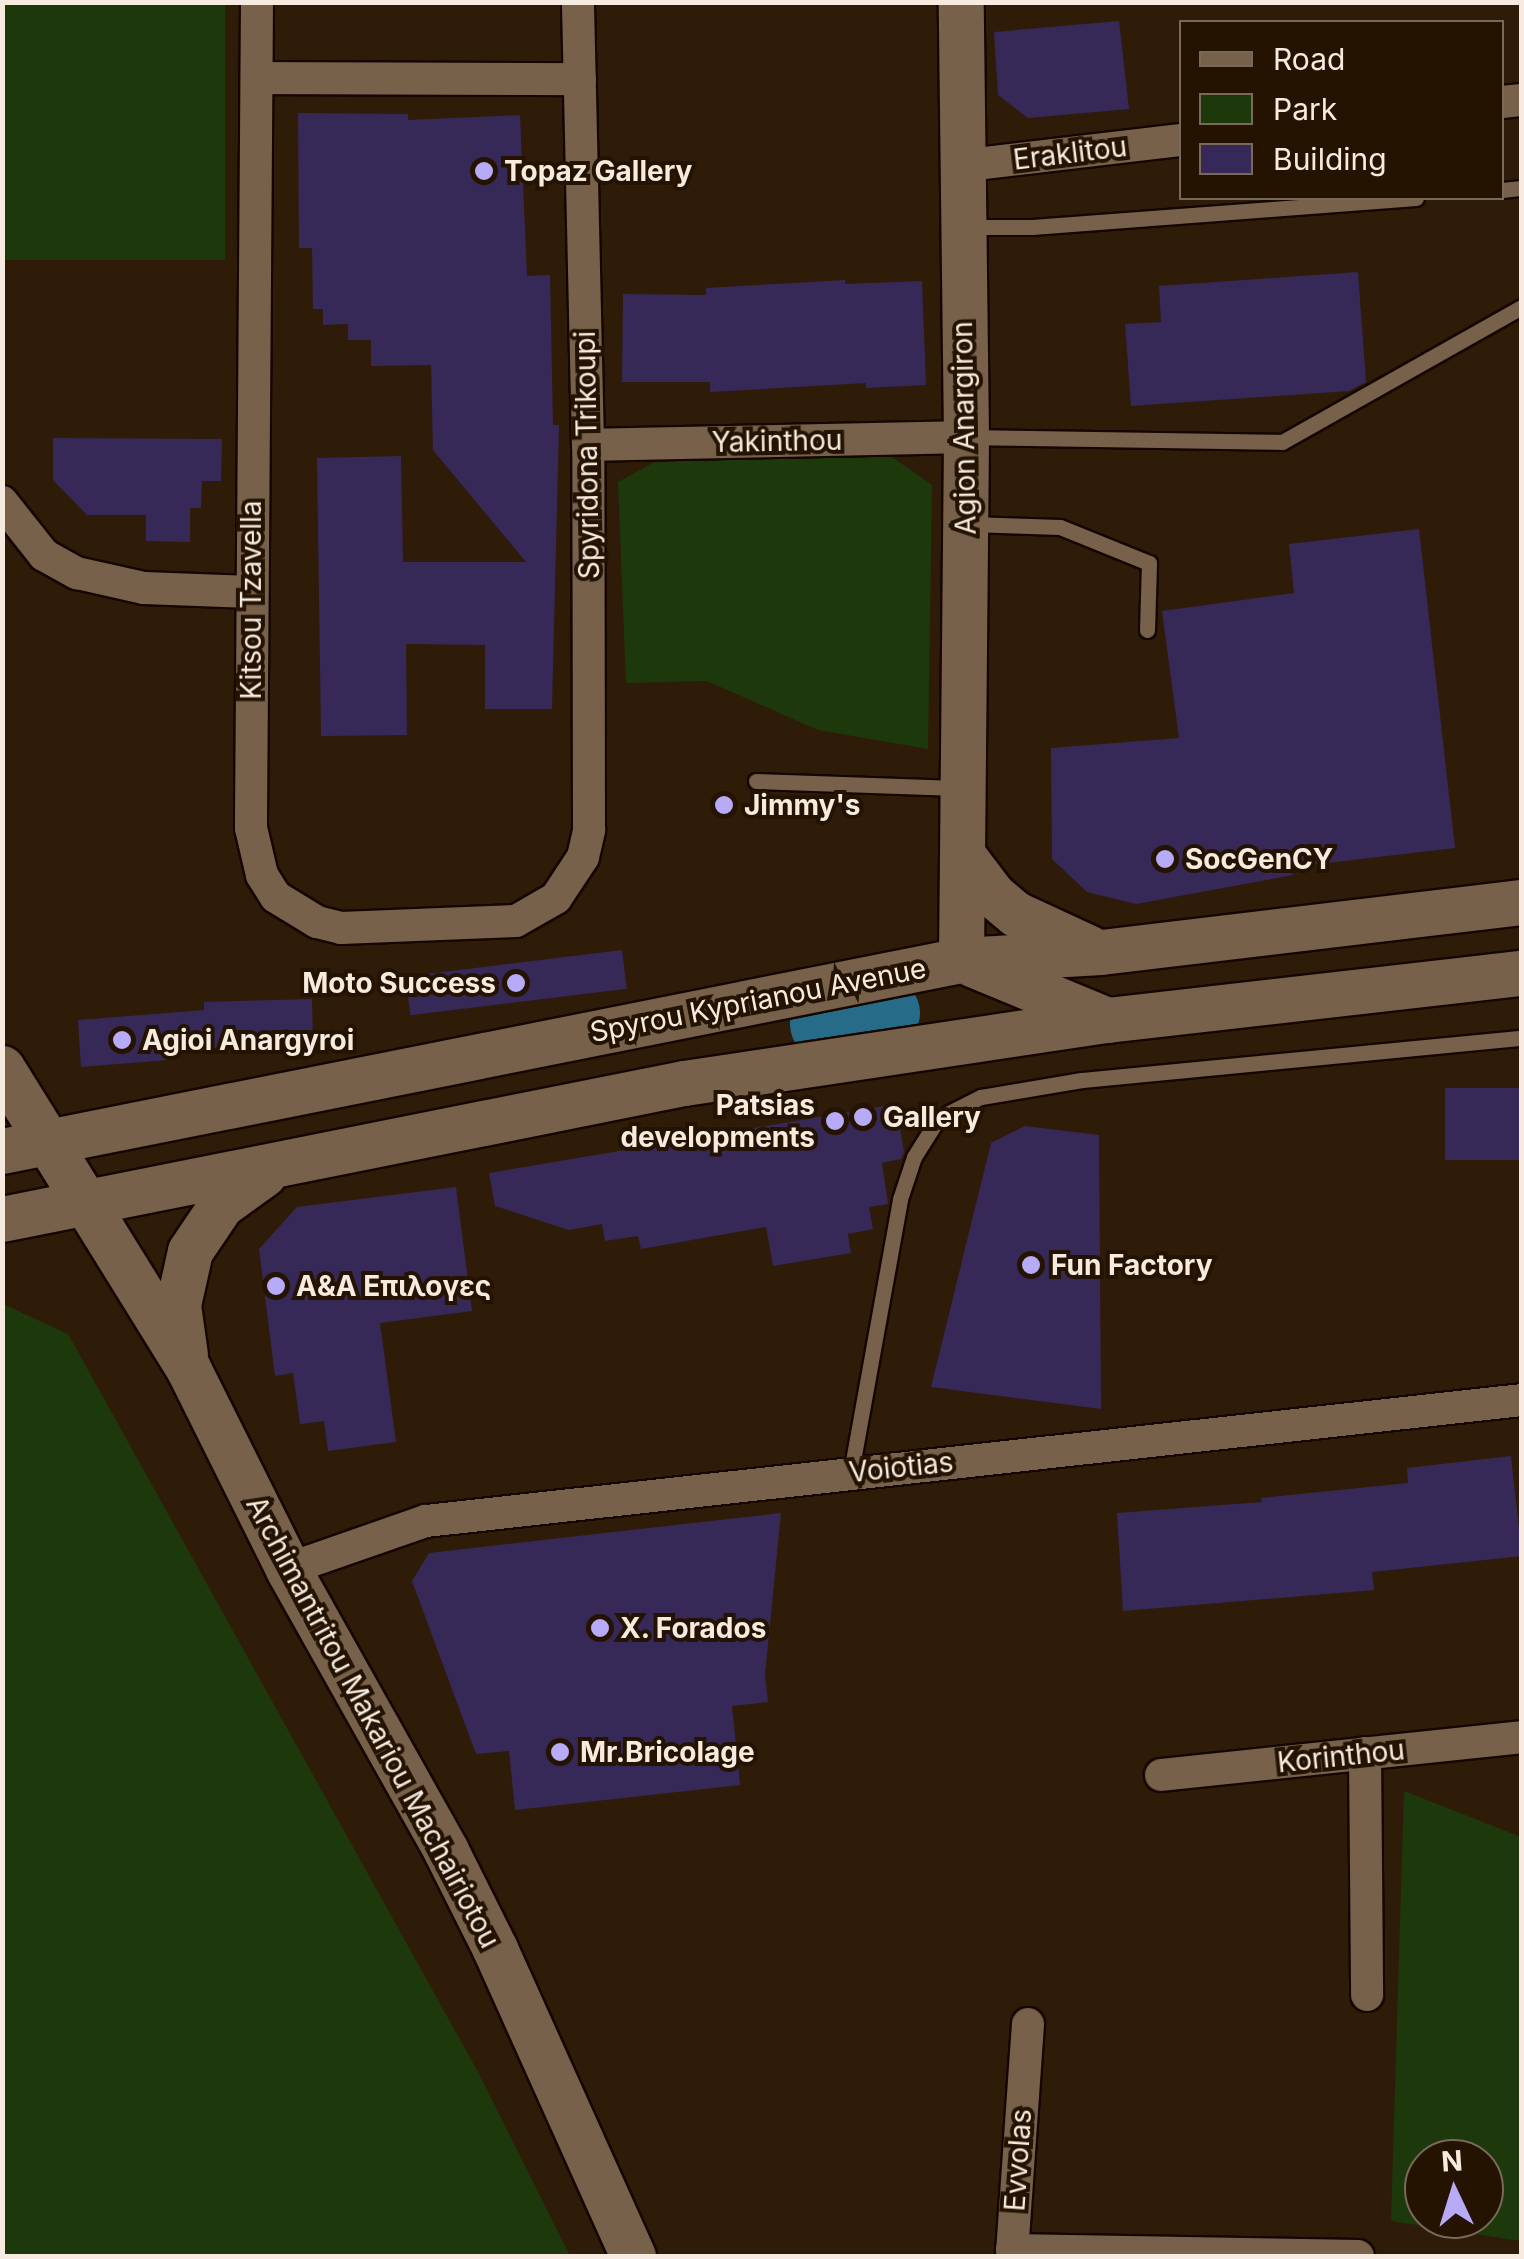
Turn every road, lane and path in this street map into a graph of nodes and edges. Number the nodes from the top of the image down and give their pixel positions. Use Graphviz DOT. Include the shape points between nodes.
graph roads {
  1 [pos="257,2"];
  2 [pos="578,2"];
  3 [pos="961,2"];
  4 [pos="258,78"];
  5 [pos="580,79"];
  6 [pos="1179,140"];
  7 [pos="959,166"];
  8 [pos="1390,200"];
  9 [pos="961,227"];
  10 [pos="1522,308"];
  11 [pos="966,437"];
  12 [pos="588,445"];
  13 [pos="2,502"];
  14 [pos="965,524"];
  15 [pos="250,592"];
  16 [pos="1147,630"];
  17 [pos="756,780"];
  18 [pos="963,789"];
  19 [pos="962,854"];
  20 [pos="556,898"];
  21 [pos="1522,902"];
  22 [pos="1101,952"];
  23 [pos="961,960"];
  24 [pos="1522,973"];
  25 [pos="1106,1020"];
  26 [pos="1522,1038"];
  27 [pos="2,1068"];
  28 [pos="48,1143"];
  29 [pos="2,1151"];
  30 [pos="280,1166"];
  31 [pos="84,1204"];
  32 [pos="2,1220"];
  33 [pos="188,1368"];
  34 [pos="1522,1400"];
  35 [pos="851,1472"];
  36 [pos="288,1569"];
  37 [pos="1522,1737"];
  38 [pos="1365,1753"];
  39 [pos="1161,1774"];
  40 [pos="1367,1995"];
  41 [pos="1028,2024"];
  42 [pos="633,2256"];
  43 [pos="1358,2256"];
  1 -- 4 [label="street, Kitsou Tzavella"];
  2 -- 5 [label="street, Spyridona Trikoupi"];
  3 -- 7 [label="main road, Agion Anargiron"];
  4 -- 5 [label="street"];
  4 -- 15 [label="street, Kitsou Tzavella"];
  5 -- 12 [label="street, Spyridona Trikoupi"];
  6 -- 7 [label="street, Eraklitou"];
  7 -- 9 [label="main road, Agion Anargiron"];
  8 -- 9 [label="lane"];
  9 -- 11 [label="main road, Agion Anargiron"];
  10 -- 11 [label="lane" via="1282,442"];
  11 -- 12 [label="street, Yakinthou"];
  11 -- 14 [label="main road, Agion Anargiron"];
  12 -- 20 [label="street, Spyridona Trikoupi" via="590,830"];
  13 -- 15 [label="street" via="44,555 77,573 144,588"];
  14 -- 16 [label="lane" via="1060,527 1149,564"];
  14 -- 18 [label="main road, Agion Anargiron"];
  15 -- 20 [label="street, Kitsou Tzavella" via="250,828 276,897 341,928 494,925 535,914"];
  17 -- 18 [label="lane"];
  18 -- 19 [label="main road, Agion Anargiron"];
  19 -- 22 [label="main road" via="1016,914"];
  19 -- 23 [label="main road, Agion Anargiron"];
  21 -- 22 [label="main road, Spyrou Kyprianou Avenue"];
  22 -- 23 [label="main road, Spyrou Kyprianou Avenue"];
  23 -- 25 [label="main road"];
  23 -- 28 [label="main road, Spyrou Kyprianou Avenue"];
  24 -- 25 [label="main road"];
  25 -- 30 [label="main road" via="684,1084"];
  26 -- 35 [label="lane" via="1082,1080 981,1097 948,1113 914,1157 900,1198"];
  27 -- 28 [label="main road, Archimantritou Makariou Machairiotou"];
  28 -- 29 [label="main road, Spyrou Kyprianou Avenue"];
  28 -- 31 [label="main road, Archimantritou Makariou Machairiotou"];
  30 -- 31 [label="main road"];
  30 -- 33 [label="main road" via="222,1205 190,1251 178,1305"];
  31 -- 32 [label="main road"];
  31 -- 33 [label="main road, Archimantritou Makariou Machairiotou"];
  33 -- 36 [label="main road, Archimantritou Makariou Machairiotou"];
  34 -- 35 [label="street, Voiotias"];
  35 -- 36 [label="street, Voiotias" via="426,1521"];
  36 -- 42 [label="main road, Archimantritou Makariou Machairiotou" via="462,1883"];
  37 -- 38 [label="street, Korinthou"];
  38 -- 39 [label="street, Korinthou"];
  38 -- 40 [label="street"];
  41 -- 43 [label="street, EvvoIas" via="1012,2250"];
}
